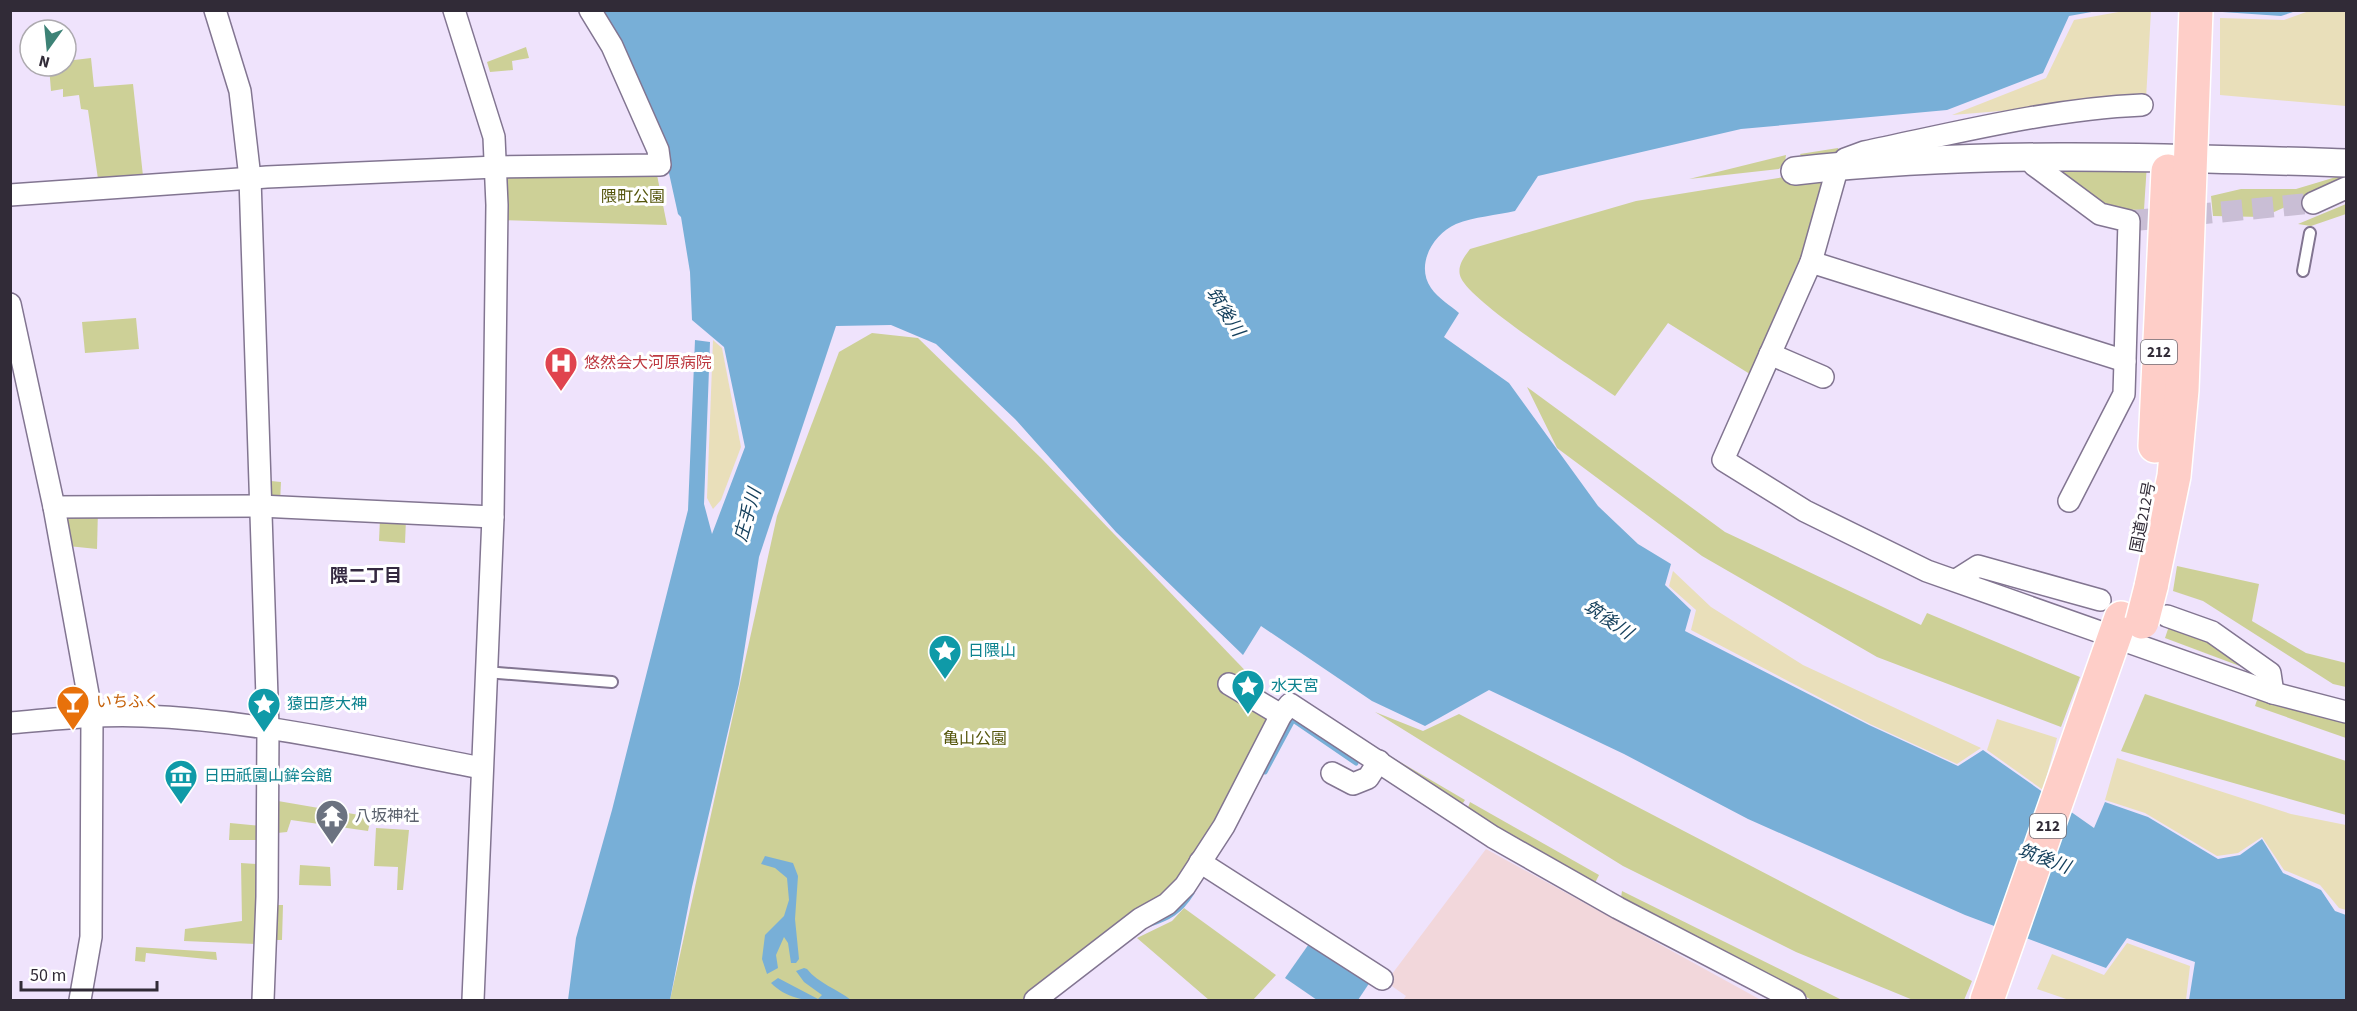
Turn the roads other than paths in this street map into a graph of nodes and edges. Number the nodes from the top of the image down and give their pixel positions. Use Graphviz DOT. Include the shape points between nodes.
graph roads {
  1 [pos="215,10"];
  2 [pos="454,10"];
  3 [pos="590,10"];
  4 [pos="2174,10"];
  5 [pos="2196,10"];
  6 [pos="2168,115"];
  7 [pos="2027,156"];
  8 [pos="2180,157"];
  9 [pos="2346,163"];
  10 [pos="496,167"];
  11 [pos="1830,167"];
  12 [pos="1795,171"];
  13 [pos="250,178"];
  14 [pos="2346,188"];
  15 [pos="10,195"];
  16 [pos="2313,203"];
  17 [pos="2310,233"];
  18 [pos="1811,262"];
  19 [pos="2303,271"];
  20 [pos="10,304"];
  21 [pos="13,329"];
  22 [pos="1770,354"];
  23 [pos="2125,361"];
  24 [pos="1823,377"];
  25 [pos="2069,501"];
  26 [pos="260,506"];
  27 [pos="54,507"];
  28 [pos="493,517"];
  29 [pos="1956,580"];
  30 [pos="2128,631"];
  31 [pos="486,672"];
  32 [pos="612,682"];
  33 [pos="1229,684"];
  34 [pos="2273,693"];
  35 [pos="2346,712"];
  36 [pos="1281,715"];
  37 [pos="92,716"];
  38 [pos="10,723"];
  39 [pos="268,728"];
  40 [pos="1379,761"];
  41 [pos="482,768"];
  42 [pos="1332,773"];
  43 [pos="1200,862"];
  44 [pos="1382,979"];
  45 [pos="80,1000"];
  46 [pos="263,1000"];
  47 [pos="473,1000"];
  48 [pos="1035,1000"];
  49 [pos="1795,1000"];
  50 [pos="1987,1000"];
  51 [pos="2010,1000"];
  1 -- 13 [label="street" via="240,91"];
  2 -- 10 [label="street" via="494,137"];
  3 -- 10 [label="street" via="612,46 658,150 660,165"];
  4 -- 6 [label="highway, 国道212号 / 212"];
  5 -- 6 [label="highway, 国道212号 / 212"];
  6 -- 8 [label="highway, 国道212号 / 212"];
  6 -- 11 [label="street" via="2109,106 2028,118 1864,152"];
  7 -- 8 [label="street"];
  7 -- 11 [label="street"];
  7 -- 23 [label="street" via="2100,214 2128,221"];
  8 -- 9 [label="street"];
  8 -- 30 [label="highway, 国道212号 / 212" via="2140,586"];
  10 -- 13 [label="street"];
  10 -- 28 [label="street"];
  11 -- 12 [label="street"];
  11 -- 18 [label="street"];
  13 -- 15 [label="street"];
  13 -- 26 [label="street"];
  14 -- 16 [label="street"];
  17 -- 19 [label="lane"];
  18 -- 22 [label="street"];
  18 -- 23 [label="street"];
  20 -- 21 [label="street"];
  21 -- 27 [label="street"];
  22 -- 24 [label="street"];
  22 -- 29 [label="street" via="1719,465 1927,571"];
  23 -- 25 [label="street" via="2124,394"];
  26 -- 27 [label="street"];
  26 -- 28 [label="street"];
  26 -- 39 [label="street"];
  27 -- 37 [label="street"];
  28 -- 31 [label="street"];
  29 -- 30 [label="street"];
  29 -- 30 [label="street" via="1978,566"];
  30 -- 34 [label="street"];
  30 -- 34 [label="street" via="2212,632 2270,673"];
  30 -- 50 [label="highway, 国道212号 / 212"];
  30 -- 51 [label="highway, 国道212号 / 212"];
  31 -- 32 [label="lane"];
  31 -- 41 [label="street"];
  33 -- 36 [label="street"];
  34 -- 35 [label="street"];
  36 -- 40 [label="street" via="1290,704"];
  36 -- 43 [label="street" via="1228,819"];
  37 -- 38 [label="street"];
  37 -- 39 [label="street" via="144,716"];
  37 -- 45 [label="street" via="91,937"];
  39 -- 41 [label="street"];
  39 -- 46 [label="street"];
  40 -- 42 [label="street" via="1368,778 1353,784"];
  40 -- 49 [label="street" via="1493,837 1617,908"];
  41 -- 47 [label="street"];
  43 -- 44 [label="street"];
  43 -- 48 [label="street" via="1185,886 1167,904 1140,918"];
}
